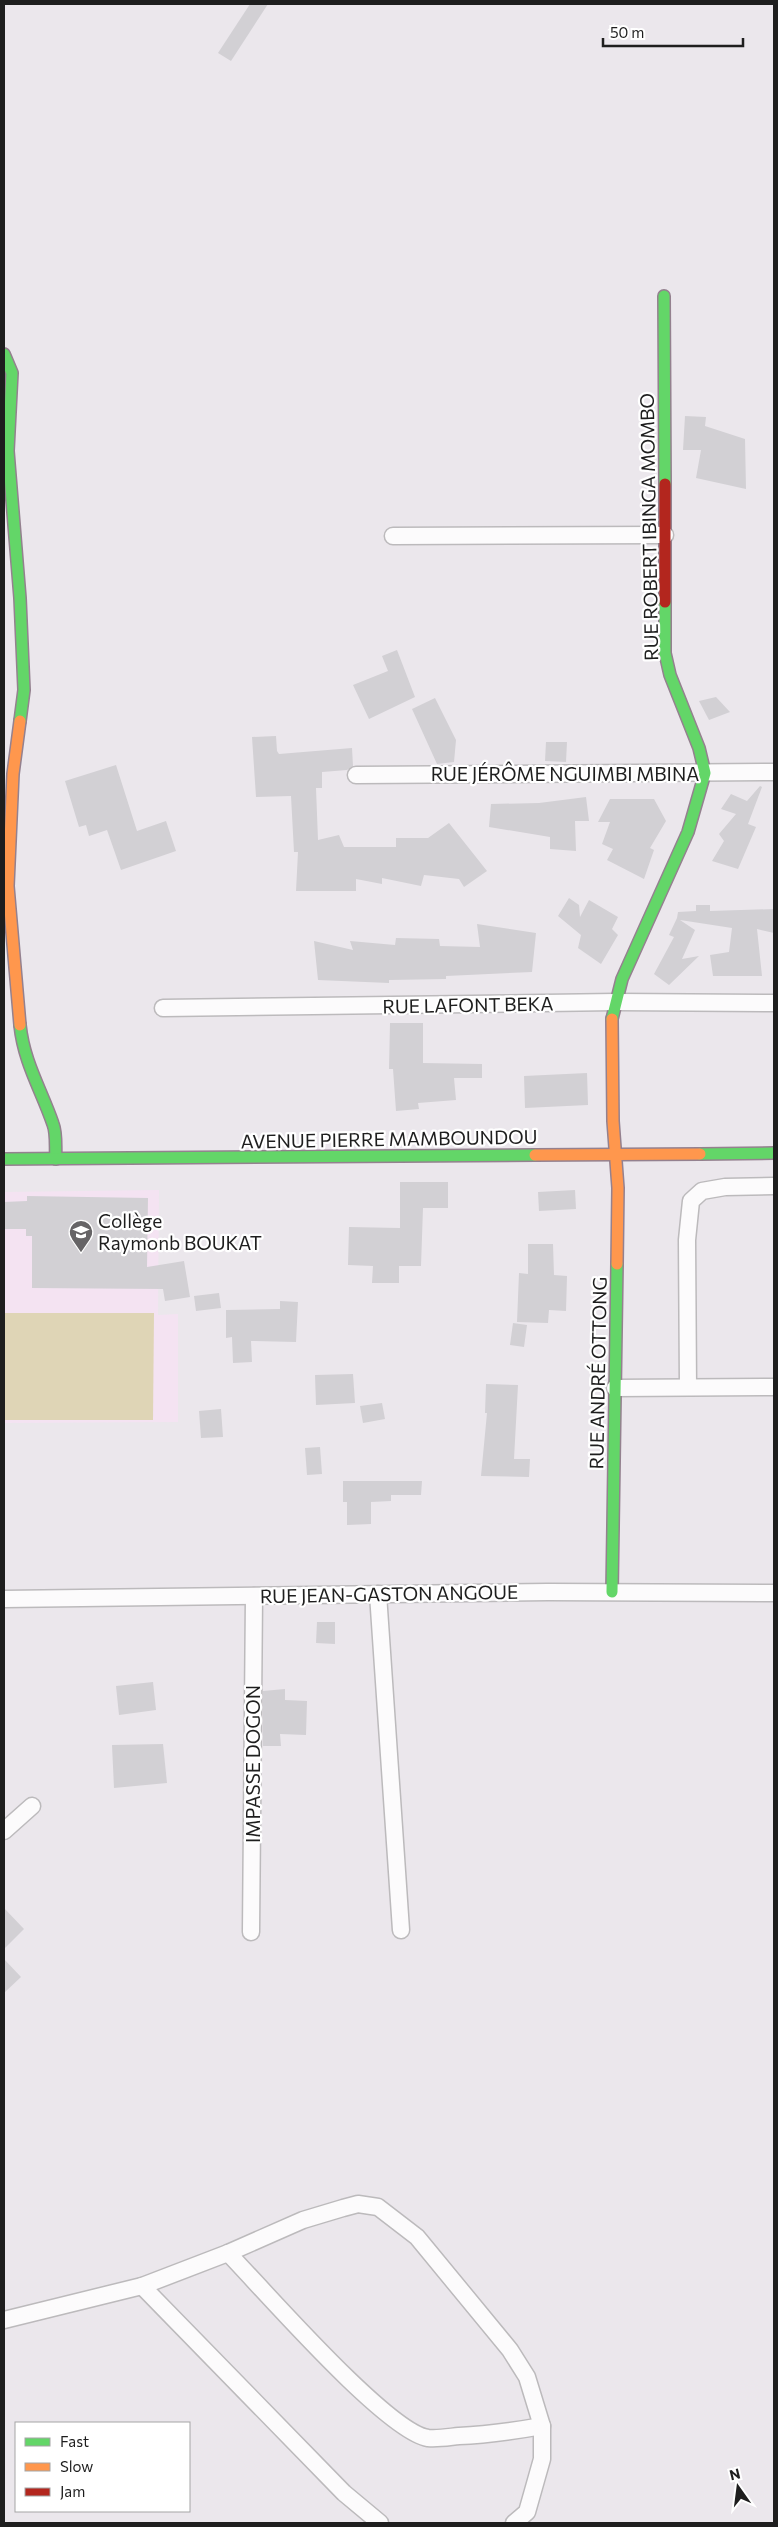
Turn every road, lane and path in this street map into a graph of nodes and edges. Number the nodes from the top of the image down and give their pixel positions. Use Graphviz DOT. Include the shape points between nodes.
graph roads {
  1 [pos="664,296"];
  2 [pos="4,354"];
  3 [pos="665,535"];
  4 [pos="393,536"];
  5 [pos="774,772"];
  6 [pos="705,773"];
  7 [pos="356,775"];
  8 [pos="616,1002"];
  9 [pos="774,1002"];
  10 [pos="163,1008"];
  11 [pos="774,1153"];
  12 [pos="616,1154"];
  13 [pos="4,1159"];
  14 [pos="56,1159"];
  15 [pos="774,1186"];
  16 [pos="688,1387"];
  17 [pos="774,1387"];
  18 [pos="615,1388"];
  19 [pos="612,1592"];
  20 [pos="774,1592"];
  21 [pos="378,1594"];
  22 [pos="254,1596"];
  23 [pos="4,1599"];
  24 [pos="32,1806"];
  25 [pos="4,1831"];
  26 [pos="401,1930"];
  27 [pos="251,1932"];
  28 [pos="228,2253"];
  29 [pos="142,2286"];
  30 [pos="4,2320"];
  31 [pos="542,2426"];
  32 [pos="519,2522"];
  33 [pos="380,2523"];
  1 -- 3 [label="street, RUE ROBERT IBINGA MOMBO"];
  2 -- 14 [label="street" via="12,373 8,451 24,690 13,774 8,886 22,1045 54,1126"];
  3 -- 4 [label="street"];
  3 -- 6 [label="street, RUE ROBERT IBINGA MOMBO" via="665,653"];
  5 -- 6 [label="street, RUE JÉRÔME NGUIMBI MBINA"];
  6 -- 7 [label="street, RUE JÉRÔME NGUIMBI MBINA"];
  6 -- 8 [label="street, RUE ROBERT IBINGA MOMBO" via="688,832 625,971"];
  8 -- 9 [label="street, RUE LAFONT BEKA"];
  8 -- 10 [label="street, RUE LAFONT BEKA"];
  8 -- 12 [label="street, RUE ROBERT IBINGA MOMBO" via="611,1024"];
  11 -- 12 [label="street, AVENUE PIERRE MAMBOUNDOU"];
  12 -- 14 [label="street, AVENUE PIERRE MAMBOUNDOU"];
  12 -- 18 [label="street, RUE ANDRÉ OTTONG"];
  13 -- 14 [label="street, AVENUE PIERRE MAMBOUNDOU"];
  15 -- 16 [label="street" via="702,1191 691,1202 687,1240"];
  16 -- 17 [label="street"];
  16 -- 18 [label="street"];
  18 -- 19 [label="street, RUE ANDRÉ OTTONG"];
  19 -- 20 [label="street, RUE JEAN-GASTON ANGOUE"];
  19 -- 21 [label="street, RUE JEAN-GASTON ANGOUE"];
  21 -- 22 [label="street, RUE JEAN-GASTON ANGOUE"];
  21 -- 26 [label="street"];
  22 -- 23 [label="street, RUE JEAN-GASTON ANGOUE"];
  22 -- 27 [label="street, IMPASSE DOGON"];
  24 -- 25 [label="street"];
  28 -- 29 [label="street"];
  28 -- 31 [label="street" via="329,2358 391,2417 413,2433 442,2438"];
  28 -- 31 [label="street" via="303,2220 335,2210 358,2204 378,2207 417,2236 510,2350 527,2377"];
  29 -- 30 [label="street"];
  29 -- 33 [label="street" via="344,2493"];
  31 -- 32 [label="street" via="542,2459 527,2512"];
}
